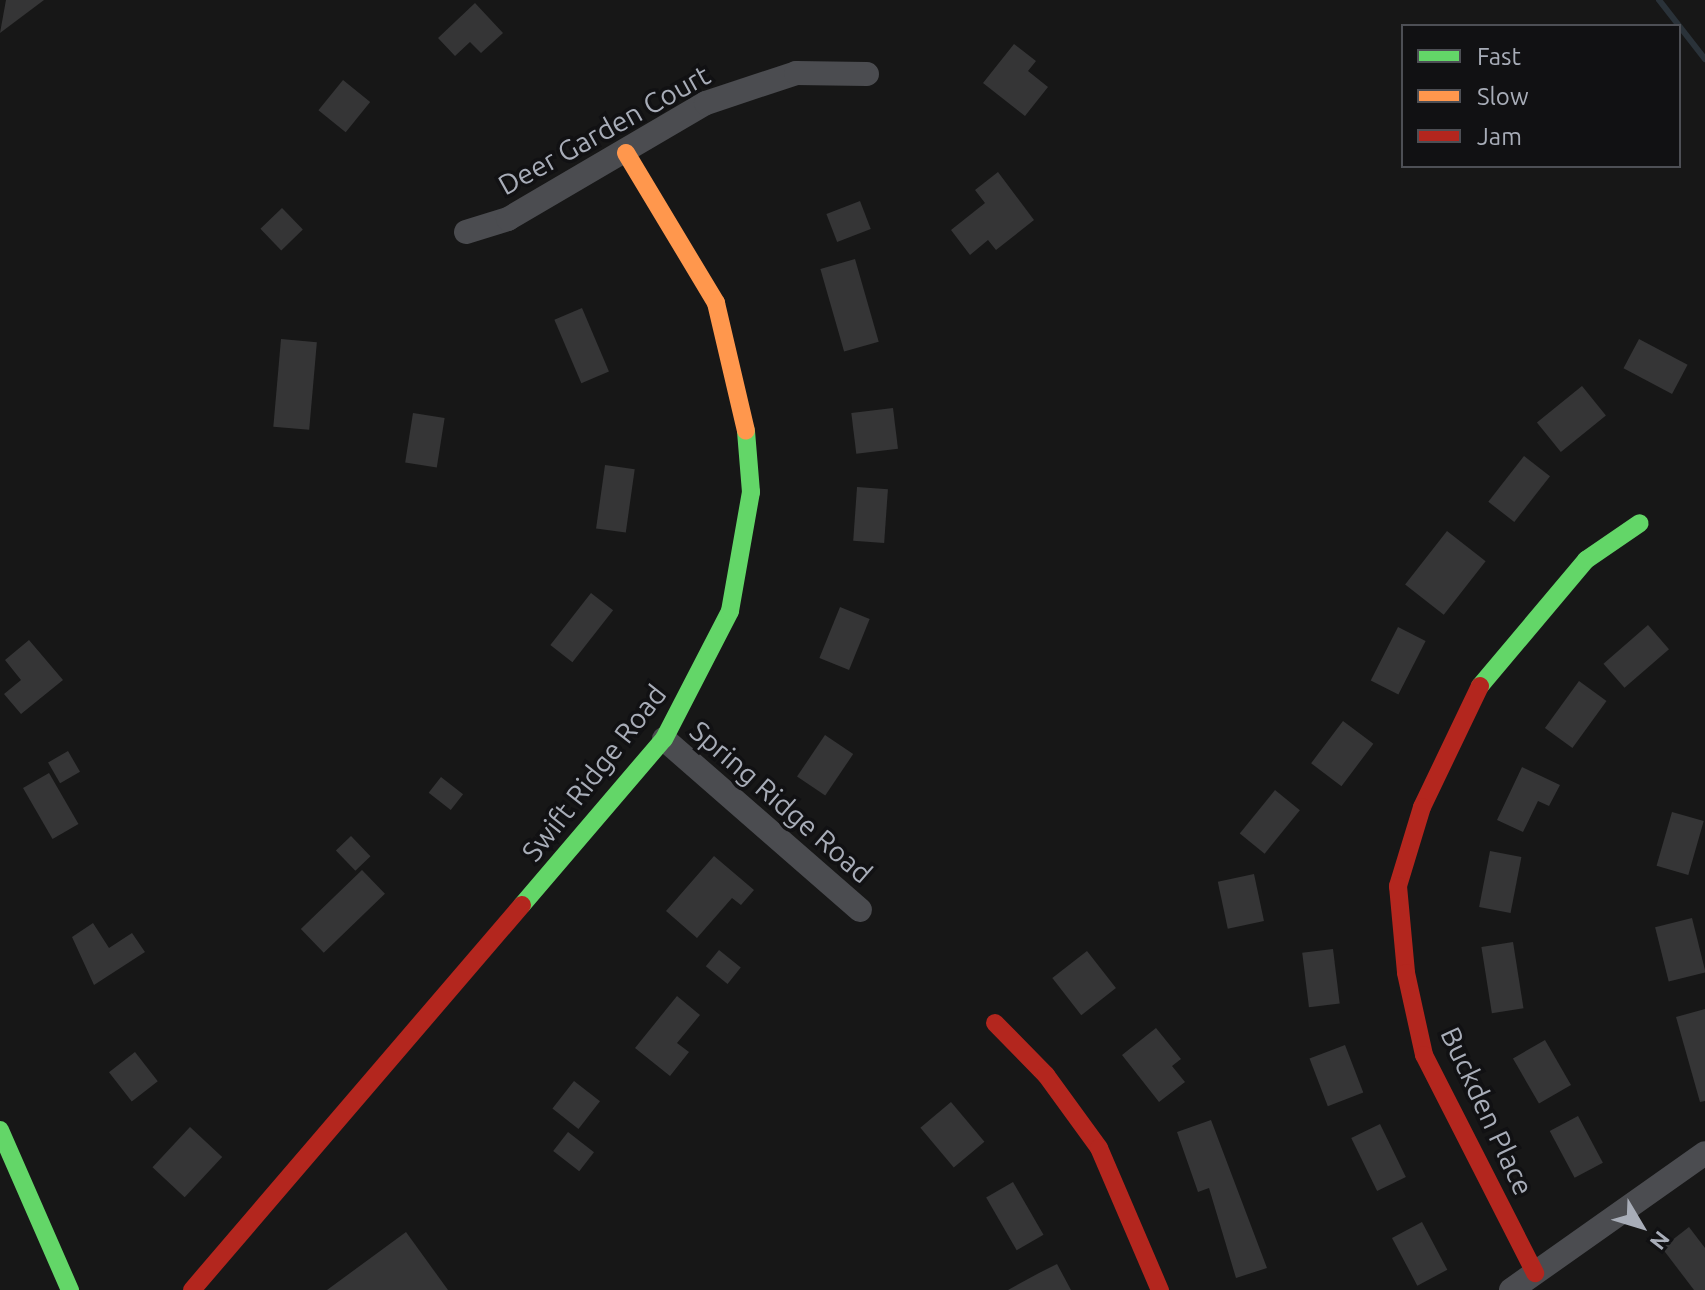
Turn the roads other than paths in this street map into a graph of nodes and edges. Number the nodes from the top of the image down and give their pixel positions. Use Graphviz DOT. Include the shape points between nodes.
graph roads {
  1 [pos="867,74"];
  2 [pos="626,153"];
  3 [pos="466,232"];
  4 [pos="1640,523"];
  5 [pos="664,739"];
  6 [pos="860,910"];
  7 [pos="995,1023"];
  8 [pos="0,1130"];
  9 [pos="1705,1153"];
  10 [pos="1535,1273"];
  11 [pos="70,1290"];
  12 [pos="192,1290"];
  13 [pos="1160,1290"];
  14 [pos="1511,1290"];
  1 -- 2 [label="street, Deer Garden Court" via="796,73 749,87 706,103"];
  2 -- 3 [label="street, Deer Garden Court" via="508,219"];
  2 -- 5 [label="street, Swift Ridge Road" via="716,303 743,401 751,492 730,611"];
  4 -- 10 [label="street, Buckden Place" via="1586,560 1482,683 1422,807 1398,886 1406,973 1424,1055"];
  5 -- 6 [label="street, Spring Ridge Road"];
  5 -- 12 [label="street, Swift Ridge Road"];
  7 -- 13 [label="street" via="1046,1075 1099,1148"];
  8 -- 11 [label="street"];
  9 -- 10 [label="street"];
  10 -- 14 [label="street"];
}
